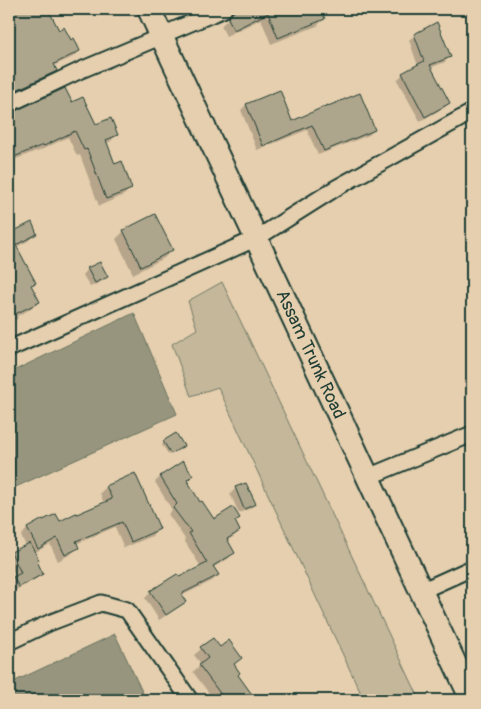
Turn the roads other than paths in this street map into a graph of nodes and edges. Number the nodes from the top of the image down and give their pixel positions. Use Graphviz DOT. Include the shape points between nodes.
graph roads {
  1 [pos="149,9"];
  2 [pos="224,9"];
  3 [pos="161,35"];
  4 [pos="9,104"];
  5 [pos="472,112"];
  6 [pos="257,238"];
  7 [pos="9,350"];
  8 [pos="472,434"];
  9 [pos="368,477"];
  10 [pos="472,568"];
  11 [pos="421,591"];
  12 [pos="9,642"];
  13 [pos="190,700"];
  14 [pos="472,700"];
  1 -- 3 [label="highway, Assam Trunk Road"];
  2 -- 3 [label="street"];
  3 -- 4 [label="street"];
  3 -- 6 [label="highway, Assam Trunk Road"];
  5 -- 6 [label="street" via="336,188"];
  6 -- 7 [label="street"];
  6 -- 9 [label="highway, Assam Trunk Road"];
  8 -- 9 [label="street"];
  9 -- 11 [label="highway, Assam Trunk Road"];
  10 -- 11 [label="street"];
  11 -- 14 [label="highway, Assam Trunk Road"];
  12 -- 13 [label="street" via="101,602 127,610"];
}
